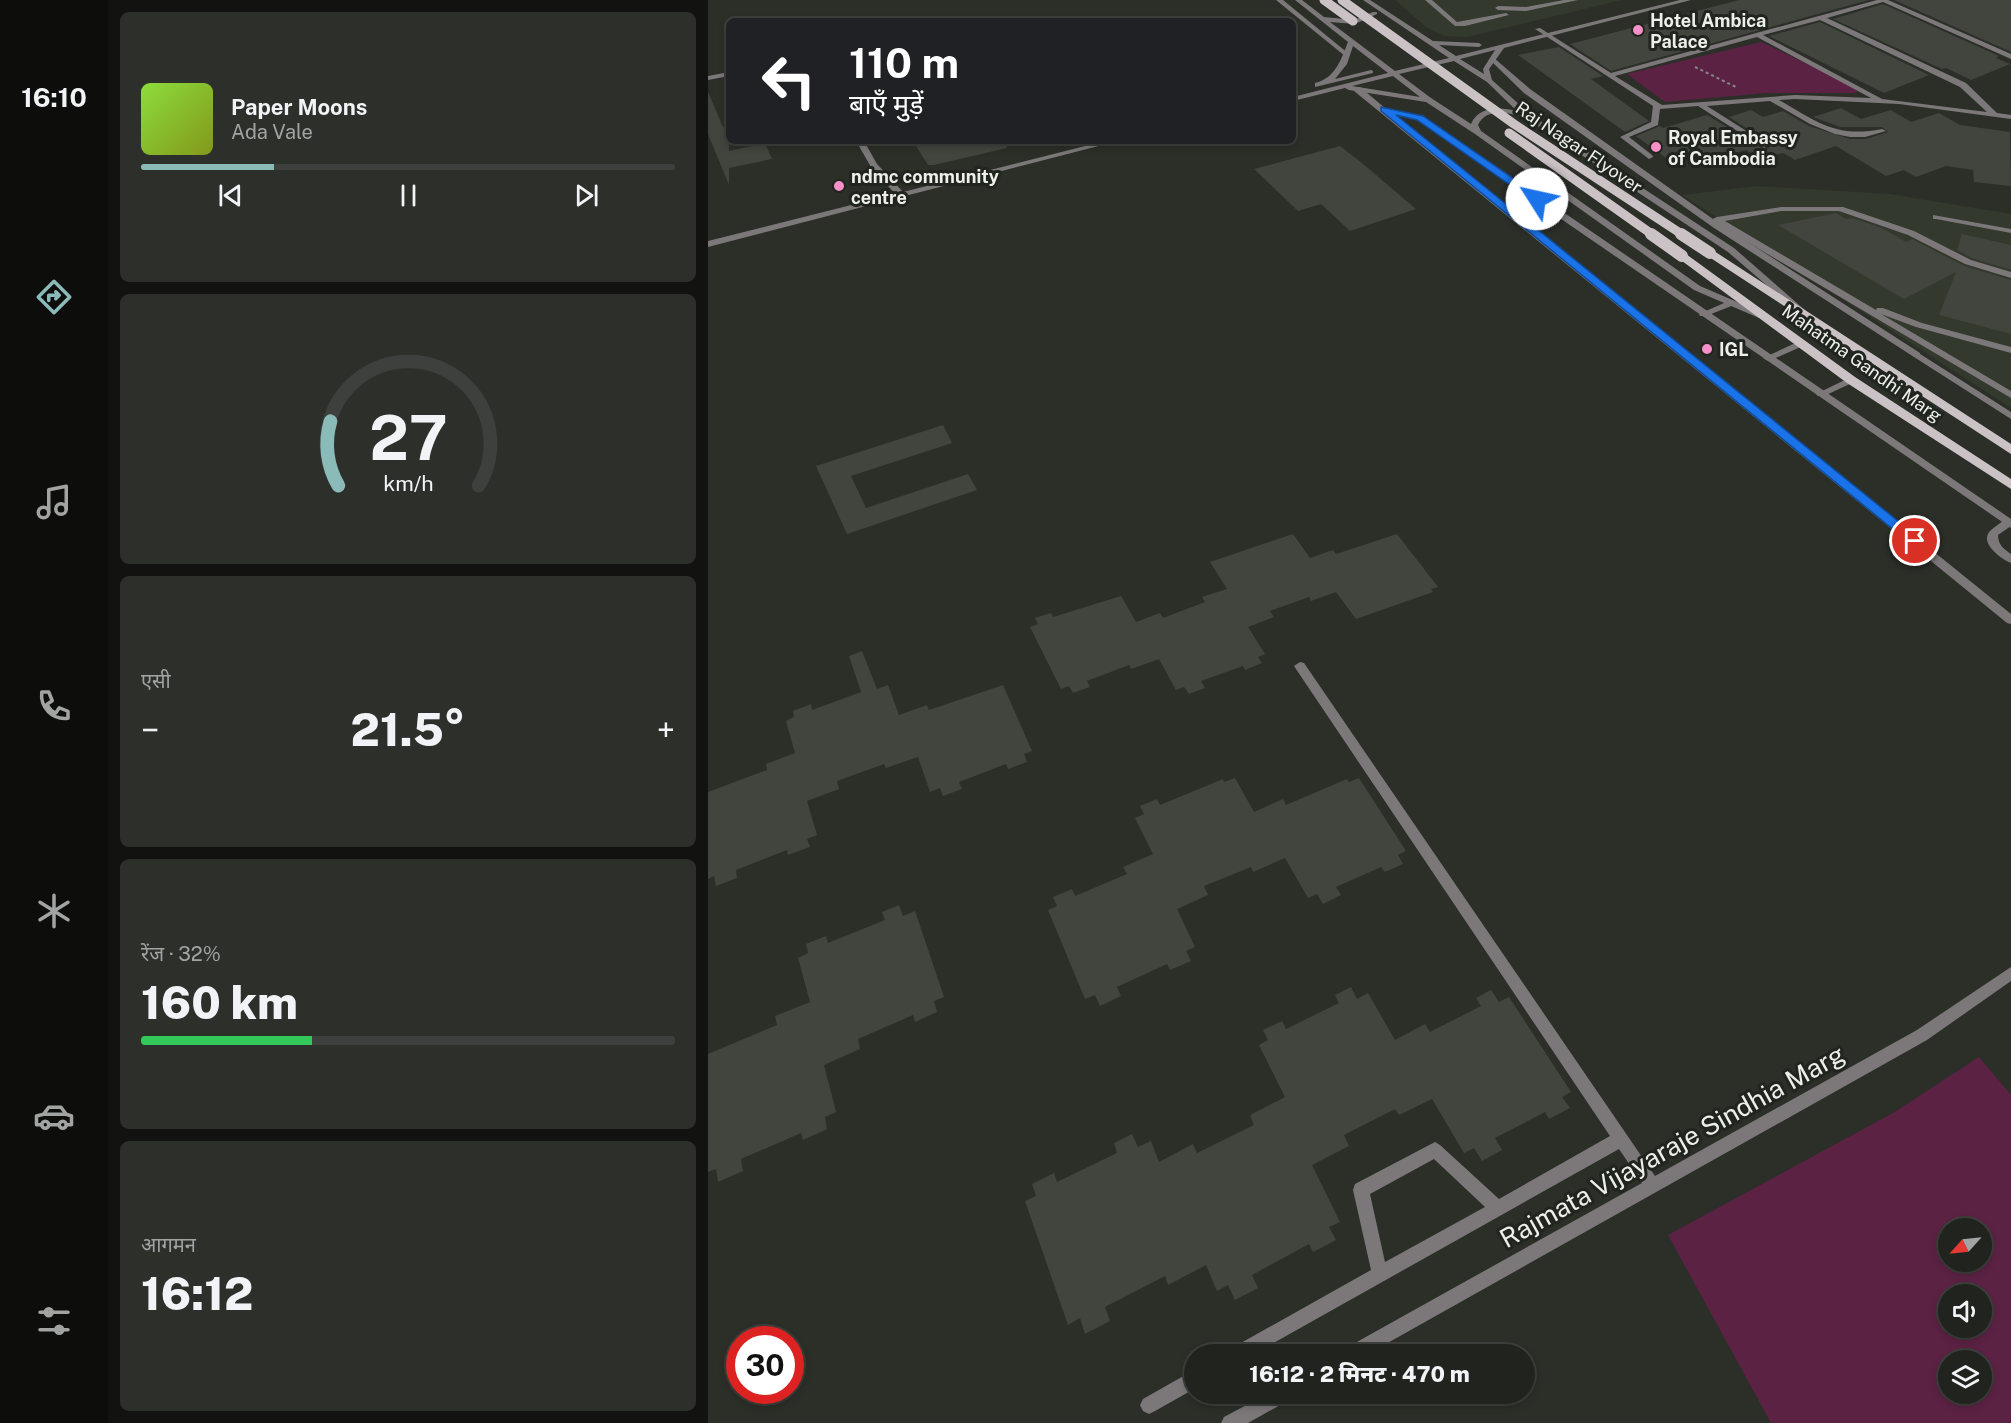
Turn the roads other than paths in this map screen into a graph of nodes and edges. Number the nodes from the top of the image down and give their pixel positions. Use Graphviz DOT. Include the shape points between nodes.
graph roads {
  1 [pos="1279,0"];
  2 [pos="1298,0"];
  3 [pos="1324,0"];
  4 [pos="1342,0"];
  5 [pos="1366,0"];
  6 [pos="1428,0"];
  7 [pos="1575,0"];
  8 [pos="1660,0"];
  9 [pos="1688,0"];
  10 [pos="1883,0"];
  11 [pos="1375,6"];
  12 [pos="1320,18"];
  13 [pos="1822,18"];
  14 [pos="1538,29"];
  15 [pos="1547,35"];
  16 [pos="1758,35"];
  17 [pos="1351,43"];
  18 [pos="1431,43"];
  19 [pos="1479,45"];
  20 [pos="1501,47"];
  21 [pos="1445,53"];
  22 [pos="1347,55"];
  23 [pos="2011,57"];
  24 [pos="1454,58"];
  25 [pos="1492,59"];
  26 [pos="1389,72"];
  27 [pos="726,75"];
  28 [pos="1611,75"];
  29 [pos="708,78"];
  30 [pos="1489,81"];
  31 [pos="1328,82"];
  32 [pos="1345,87"];
  33 [pos="1357,89"];
  34 [pos="1296,91"];
  35 [pos="1296,98"];
  36 [pos="1772,99"];
  37 [pos="1428,100"];
  38 [pos="1881,100"];
  39 [pos="1701,105"];
  40 [pos="1657,106"];
  41 [pos="1384,109"];
  42 [pos="1994,114"];
  43 [pos="1527,116"];
  44 [pos="2011,117"];
  45 [pos="1882,131"];
  46 [pos="1479,132"];
  47 [pos="862,144"];
  48 [pos="1102,144"];
  49 [pos="1764,146"];
  50 [pos="1619,157"];
  51 [pos="1649,157"];
  52 [pos="1597,162"];
  53 [pos="901,195"];
  54 [pos="1936,217"];
  55 [pos="1717,220"];
  56 [pos="2011,231"];
  57 [pos="708,244"];
  58 [pos="2011,275"];
  59 [pos="1731,303"];
  60 [pos="1803,312"];
  61 [pos="1703,314"];
  62 [pos="1772,320"];
  63 [pos="1802,343"];
  64 [pos="2011,350"];
  65 [pos="1768,358"];
  66 [pos="1851,380"];
  67 [pos="1821,394"];
  68 [pos="2011,395"];
  69 [pos="2011,417"];
  70 [pos="2011,450"];
  71 [pos="2011,485"];
  72 [pos="2010,523"];
  73 [pos="2011,559"];
  74 [pos="2011,619"];
  75 [pos="1300,666"];
  76 [pos="2011,973"];
  77 [pos="1621,1138"];
  78 [pos="1653,1186"];
  79 [pos="1498,1208"];
  80 [pos="1380,1274"];
  81 [pos="1256,1344"];
  82 [pos="1370,1344"];
  83 [pos="1184,1385"];
  84 [pos="1265,1404"];
  85 [pos="1149,1405"];
  86 [pos="1230,1423"];
  1 -- 22 [label="street"];
  2 -- 12 [label="street, Mahatma Gandhi Marg"];
  3 -- 62 [label="main road, Raj Nagar Flyover, bridge"];
  4 -- 60 [label="main road, Raj Nagar Flyover, bridge" via="1514,124"];
  5 -- 11 [label="street"];
  6 -- 7 [label="street" via="1455,24 1506,15 1495,6 1526,9"];
  8 -- 14 [label="street"];
  9 -- 15 [label="street"];
  10 -- 13 [label="street"];
  10 -- 23 [label="street"];
  11 -- 12 [label="street" via="1373,15 1355,22"];
  11 -- 18 [label="street"];
  12 -- 17 [label="street, Mahatma Gandhi Marg"];
  13 -- 16 [label="street"];
  13 -- 42 [label="street" via="1963,85"];
  14 -- 15 [label="street"];
  14 -- 19 [label="street"];
  15 -- 20 [label="street"];
  15 -- 28 [label="street"];
  16 -- 28 [label="street"];
  16 -- 38 [label="street"];
  17 -- 22 [label="street"];
  17 -- 26 [label="street, Mahatma Gandhi Marg"];
  18 -- 19 [label="street"];
  18 -- 21 [label="street"];
  19 -- 21 [label="street"];
  20 -- 24 [label="street"];
  20 -- 25 [label="street"];
  21 -- 24 [label="street"];
  21 -- 26 [label="street"];
  22 -- 31 [label="street"];
  24 -- 26 [label="street"];
  24 -- 30 [label="street"];
  25 -- 30 [label="street" via="1486,69"];
  25 -- 50 [label="street" via="1520,85"];
  26 -- 31 [label="street"];
  26 -- 32 [label="street"];
  26 -- 37 [label="street, Mahatma Gandhi Marg"];
  27 -- 29 [label="street"];
  28 -- 40 [label="street"];
  30 -- 43 [label="street"];
  31 -- 34 [label="street"];
  32 -- 33 [label="street"];
  32 -- 35 [label="street"];
  33 -- 37 [label="street"];
  33 -- 41 [label="street"];
  36 -- 38 [label="street"];
  36 -- 39 [label="street"];
  36 -- 45 [label="street" via="1839,135 1866,136"];
  37 -- 46 [label="street, Mahatma Gandhi Marg"];
  38 -- 42 [label="street"];
  39 -- 40 [label="street"];
  39 -- 49 [label="street"];
  40 -- 51 [label="street" via="1655,123 1624,137"];
  41 -- 61 [label="street" via="1420,118"];
  41 -- 74 [label="street"];
  42 -- 44 [label="street"];
  43 -- 46 [label="street" via="1505,111 1482,114 1474,125"];
  43 -- 52 [label="street"];
  46 -- 59 [label="street, Mahatma Gandhi Marg" via="1697,288"];
  47 -- 53 [label="street" via="874,165"];
  48 -- 53 [label="street"];
  50 -- 52 [label="street"];
  50 -- 55 [label="street"];
  52 -- 60 [label="street" via="1731,250"];
  53 -- 57 [label="street"];
  54 -- 56 [label="street"];
  55 -- 58 [label="street" via="1781,209 1840,209 1911,233 1968,262"];
  55 -- 64 [label="street" via="1872,307 1919,325"];
  55 -- 68 [label="street"];
  55 -- 69 [label="street"];
  59 -- 61 [label="street"];
  59 -- 62 [label="street, Mahatma Gandhi Marg"];
  60 -- 70 [label="main road, Mahatma Gandhi Marg"];
  61 -- 65 [label="street"];
  62 -- 63 [label="main road, Mahatma Gandhi Marg"];
  63 -- 65 [label="street"];
  63 -- 66 [label="main road, Mahatma Gandhi Marg"];
  65 -- 67 [label="street"];
  66 -- 67 [label="street"];
  66 -- 71 [label="main road, Mahatma Gandhi Marg"];
  67 -- 72 [label="street"];
  72 -- 73 [label="street" via="1993,534 1992,540"];
  75 -- 77 [label="street"];
  76 -- 78 [label="street, Rajmata Vijayaraje Sindhia Marg" via="1922,1035"];
  77 -- 78 [label="street"];
  77 -- 79 [label="street"];
  78 -- 82 [label="street, Rajmata Vijayaraje Sindhia Marg"];
  79 -- 80 [label="street"];
  79 -- 80 [label="street" via="1435,1150 1361,1190"];
  80 -- 81 [label="street"];
  83 -- 85 [label="street"];
  84 -- 86 [label="street"];
}
